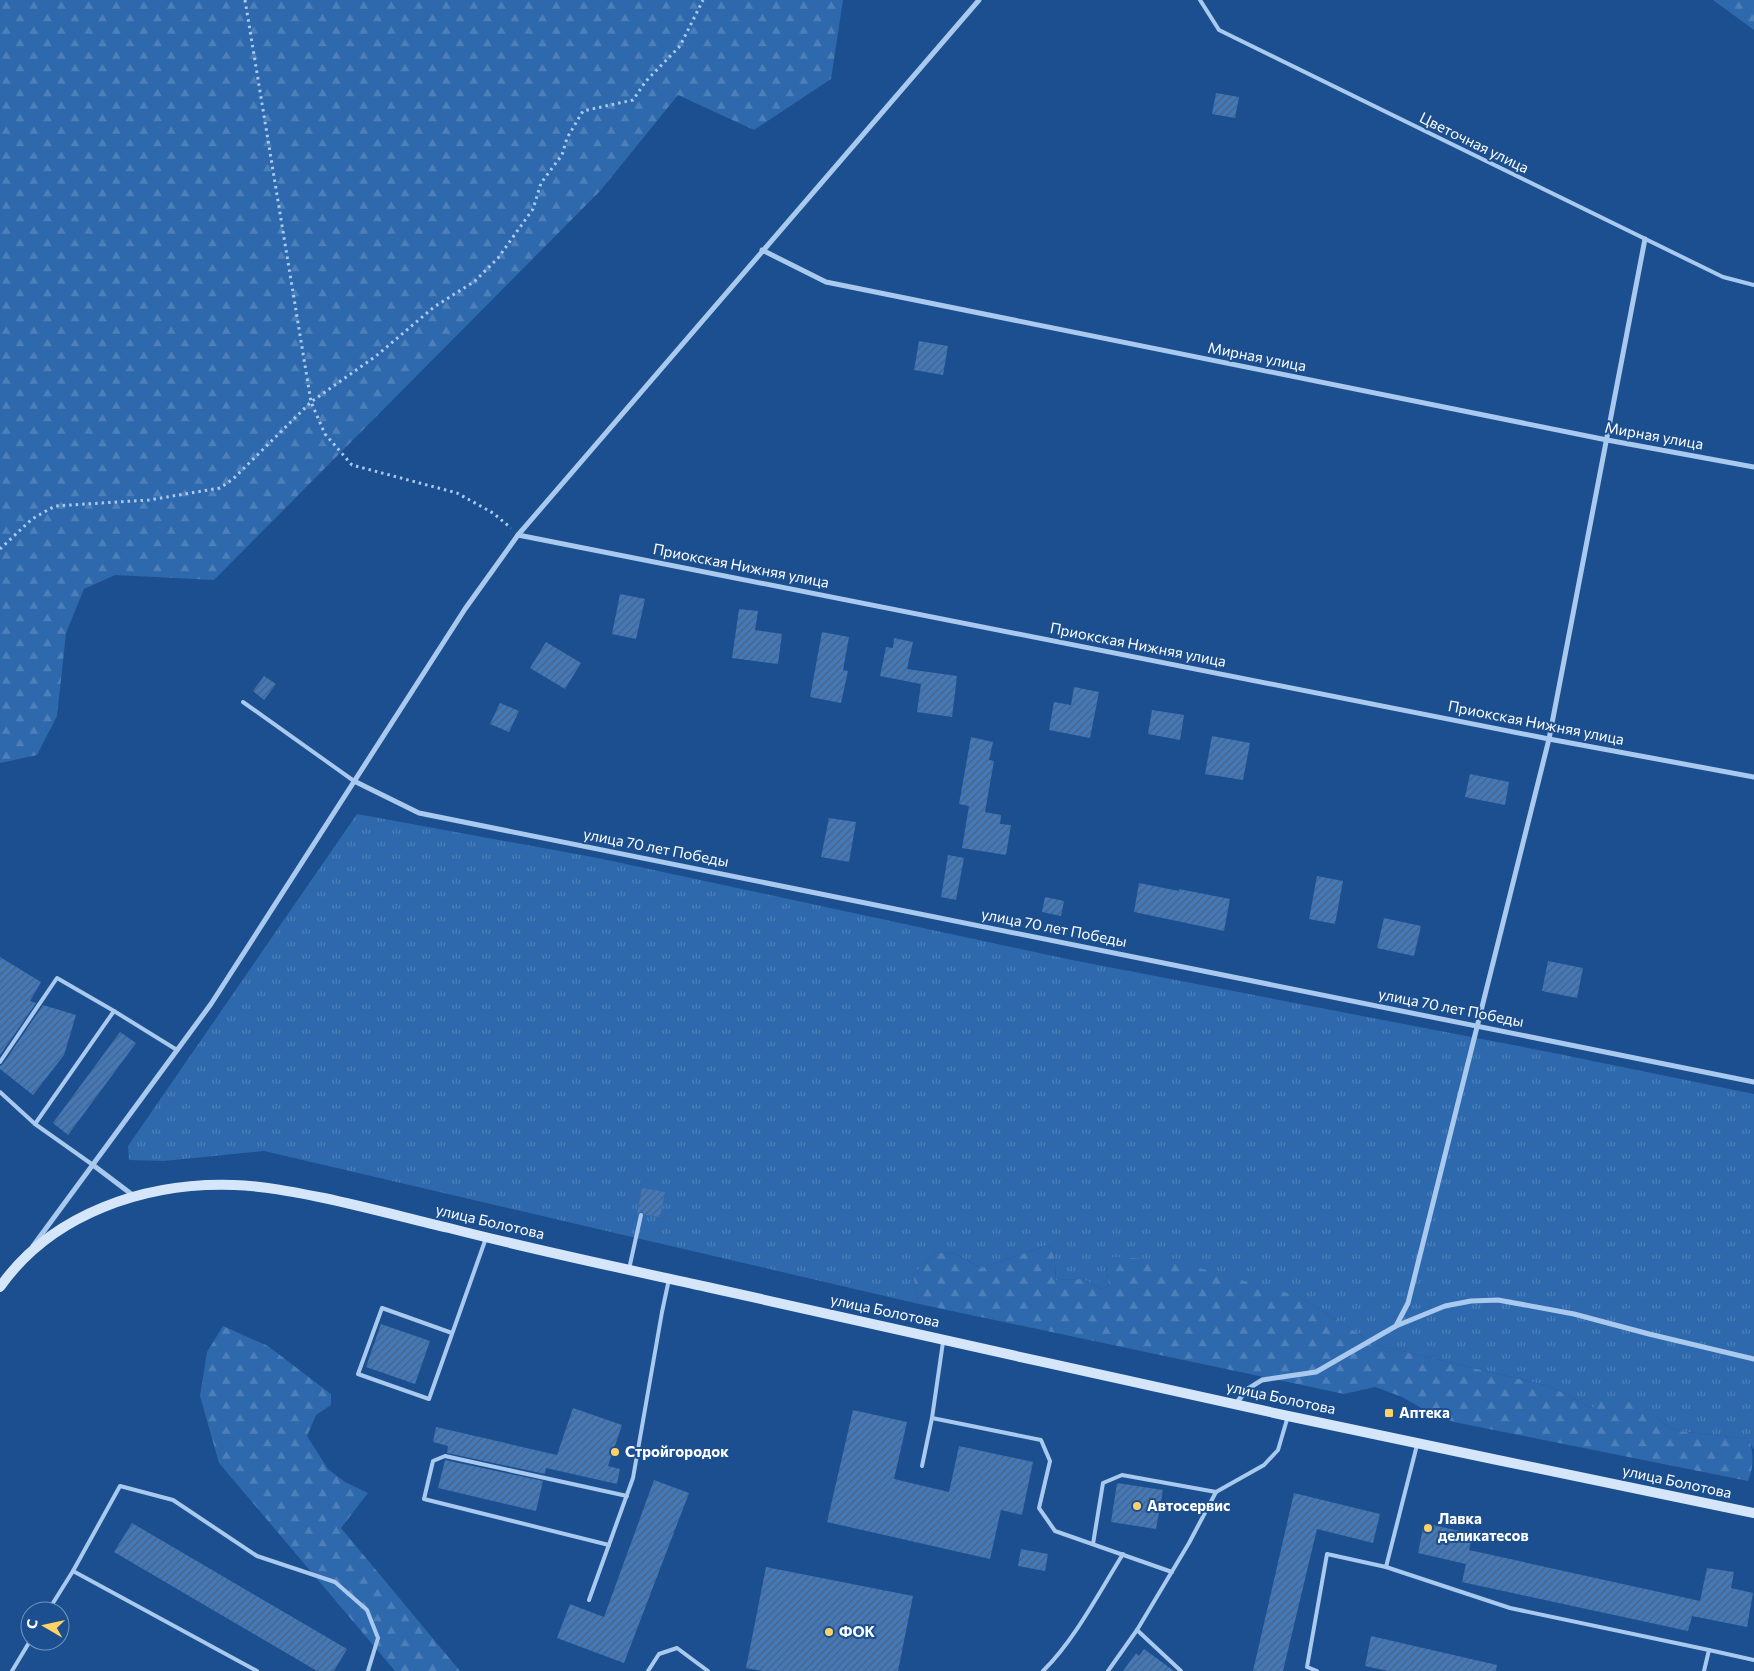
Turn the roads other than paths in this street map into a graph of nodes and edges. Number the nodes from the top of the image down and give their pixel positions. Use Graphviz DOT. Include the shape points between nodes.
graph roads {
  1 [pos="979,0"];
  2 [pos="1200,0"];
  3 [pos="1645,239"];
  4 [pos="762,250"];
  5 [pos="1754,286"];
  6 [pos="1607,440"];
  7 [pos="1754,466"];
  8 [pos="518,535"];
  9 [pos="243,702"];
  10 [pos="1549,739"];
  11 [pos="1754,777"];
  12 [pos="354,781"];
  13 [pos="114,1011"];
  14 [pos="1477,1026"];
  15 [pos="177,1050"];
  16 [pos="0,1062"];
  17 [pos="1754,1082"];
  18 [pos="0,1092"];
  19 [pos="35,1124"];
  20 [pos="93,1165"];
  21 [pos="134,1196"];
  22 [pos="641,1215"];
  23 [pos="486,1238"];
  24 [pos="24,1258"];
  25 [pos="629,1270"];
  26 [pos="669,1279"];
  27 [pos="0,1287"];
  28 [pos="1396,1326"];
  29 [pos="452,1333"];
  30 [pos="944,1340"];
  31 [pos="1754,1359"];
  32 [pos="1236,1404"];
  33 [pos="1288,1416"];
  34 [pos="932,1418"];
  35 [pos="1417,1442"];
  36 [pos="922,1466"];
  37 [pos="1216,1492"];
  38 [pos="627,1496"];
  39 [pos="1754,1513"];
  40 [pos="1093,1544"];
  41 [pos="609,1545"];
  42 [pos="1123,1554"];
  43 [pos="1386,1567"];
  44 [pos="73,1571"];
  45 [pos="1172,1572"];
  46 [pos="589,1600"];
  47 [pos="54,1601"];
  48 [pos="1137,1630"];
  49 [pos="1709,1650"];
  50 [pos="24,1651"];
  51 [pos="1754,1660"];
  52 [pos="12,1671"];
  53 [pos="257,1671"];
  54 [pos="368,1671"];
  55 [pos="648,1671"];
  56 [pos="708,1671"];
  57 [pos="1043,1671"];
  58 [pos="1108,1671"];
  59 [pos="1181,1671"];
  60 [pos="1317,1671"];
  61 [pos="1704,1671"];
  1 -- 4 [label="street"];
  2 -- 3 [label="lane, Цветочная улица" via="1219,30"];
  3 -- 5 [label="lane, Цветочная улица" via="1723,277"];
  3 -- 6 [label="street"];
  4 -- 6 [label="street, Мирная улица" via="826,282"];
  4 -- 8 [label="street"];
  6 -- 7 [label="street, Мирная улица"];
  6 -- 10 [label="street"];
  8 -- 10 [label="street, Приокская Нижняя улица"];
  8 -- 12 [label="street" via="465,609"];
  9 -- 12 [label="lane"];
  10 -- 11 [label="street, Приокская Нижняя улица"];
  10 -- 14 [label="street"];
  12 -- 14 [label="street, улица 70 лет Победы" via="419,813"];
  12 -- 15 [label="street" via="211,1004"];
  13 -- 15 [label="lane"];
  13 -- 16 [label="lane" via="57,978"];
  13 -- 19 [label="lane"];
  14 -- 17 [label="street, улица 70 лет Победы"];
  14 -- 28 [label="street" via="1408,1303"];
  15 -- 20 [label="street"];
  18 -- 19 [label="lane"];
  19 -- 20 [label="lane"];
  20 -- 21 [label="street"];
  20 -- 24 [label="street"];
  21 -- 23 [label="main road, улица Болотова" via="206,1185 270,1188 353,1204"];
  21 -- 24 [label="main road, улица Болотова" via="79,1219"];
  22 -- 25 [label="lane"];
  23 -- 25 [label="main road, улица Болотова"];
  23 -- 29 [label="lane"];
  24 -- 27 [label="main road, улица Болотова"];
  25 -- 26 [label="main road, улица Болотова"];
  26 -- 30 [label="main road, улица Болотова"];
  26 -- 38 [label="lane"];
  28 -- 31 [label="street" via="1445,1306 1498,1300 1574,1314"];
  28 -- 32 [label="street" via="1316,1372 1262,1380 1246,1390"];
  29 -- 29 [label="lane" via="429,1399 358,1374 382,1308"];
  30 -- 32 [label="main road, улица Болотова"];
  30 -- 34 [label="lane"];
  32 -- 33 [label="main road, улица Болотова"];
  33 -- 35 [label="main road, улица Болотова"];
  33 -- 37 [label="lane" via="1278,1450 1264,1465"];
  34 -- 36 [label="lane"];
  34 -- 40 [label="lane" via="1041,1440 1050,1461 1039,1508 1055,1531"];
  35 -- 39 [label="main road, улица Болотова"];
  35 -- 43 [label="lane"];
  37 -- 40 [label="lane" via="1122,1475 1103,1483"];
  37 -- 45 [label="lane"];
  38 -- 41 [label="lane"];
  38 -- 41 [label="lane" via="445,1456 433,1461 424,1499"];
  40 -- 42 [label="lane"];
  41 -- 46 [label="lane"];
  42 -- 45 [label="lane"];
  42 -- 57 [label="lane" via="1092,1605"];
  43 -- 49 [label="lane" via="1510,1608"];
  43 -- 60 [label="lane" via="1327,1554 1307,1667"];
  44 -- 47 [label="lane"];
  44 -- 53 [label="lane"];
  44 -- 54 [label="lane" via="120,1486 173,1500 257,1556 335,1582 367,1610 378,1638"];
  45 -- 48 [label="lane"];
  48 -- 58 [label="lane"];
  48 -- 59 [label="lane"];
  49 -- 51 [label="lane"];
  49 -- 61 [label="lane"];
  50 -- 52 [label="lane"];
  55 -- 56 [label="lane" via="659,1654 677,1648"];
}
